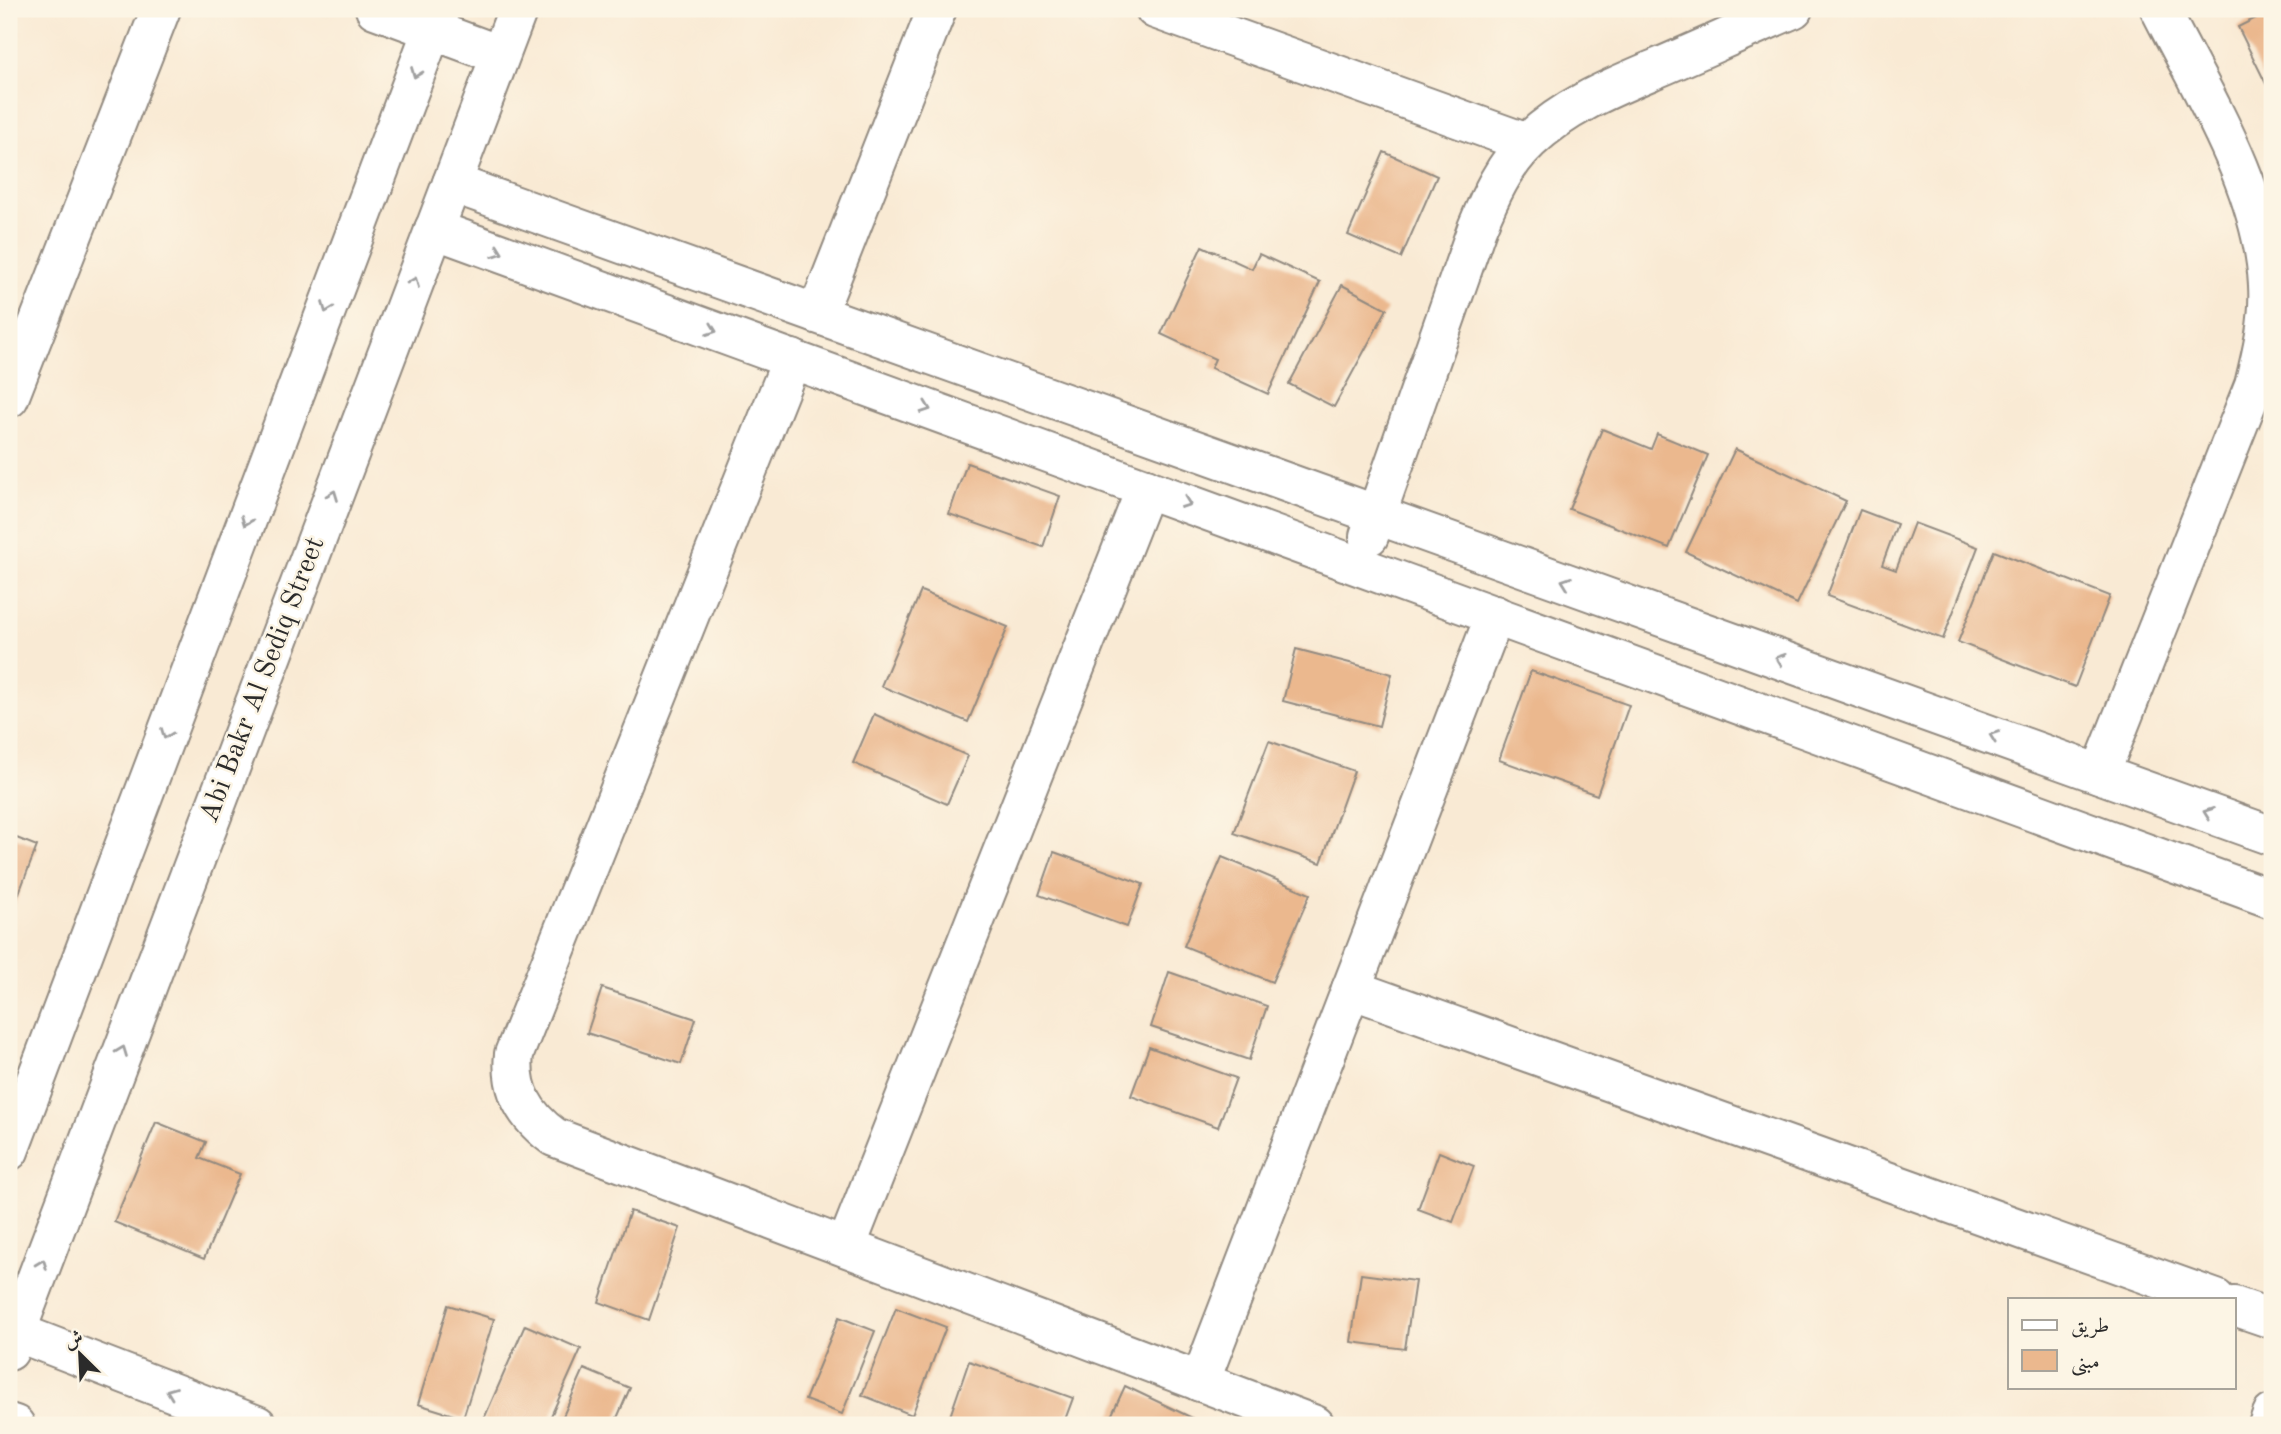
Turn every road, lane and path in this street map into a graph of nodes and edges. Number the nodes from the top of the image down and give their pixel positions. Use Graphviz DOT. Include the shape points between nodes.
graph roads {
  1 [pos="161,9"];
  2 [pos="375,9"];
  3 [pos="517,9"];
  4 [pos="937,9"];
  5 [pos="1155,9"];
  6 [pos="1793,9"];
  7 [pos="2160,9"];
  8 [pos="436,19"];
  9 [pos="500,55"];
  10 [pos="1527,143"];
  11 [pos="452,183"];
  12 [pos="434,229"];
  13 [pos="817,314"];
  14 [pos="22,323"];
  15 [pos="792,359"];
  16 [pos="9,398"];
  17 [pos="1146,488"];
  18 [pos="1376,514"];
  19 [pos="1358,566"];
  20 [pos="1494,615"];
  21 [pos="2100,774"];
  22 [pos="2272,836"];
  23 [pos="2272,899"];
  24 [pos="1351,989"];
  25 [pos="9,1150"];
  26 [pos="846,1247"];
  27 [pos="2213,1298"];
  28 [pos="2236,1307"];
  29 [pos="2272,1320"];
  30 [pos="11,1337"];
  31 [pos="1200,1382"];
  32 [pos="2272,1414"];
  33 [pos="9,1423"];
  34 [pos="15,1425"];
  35 [pos="257,1425"];
  36 [pos="1315,1425"];
  37 [pos="2268,1425"];
  1 -- 14 [label="street"];
  2 -- 8 [label="street"];
  3 -- 9 [label="street, Abi Bakr Al Sediq Street"];
  4 -- 13 [label="street"];
  5 -- 10 [label="street"];
  6 -- 10 [label="street" via="1585,100"];
  7 -- 21 [label="street" via="2226,140 2255,210 2267,274 2267,320 2254,386"];
  8 -- 9 [label="street"];
  8 -- 25 [label="street, one-way"];
  9 -- 11 [label="street, Abi Bakr Al Sediq Street"];
  10 -- 18 [label="street" via="1501,178 1477,228"];
  11 -- 12 [label="street, Abi Bakr Al Sediq Street"];
  11 -- 13 [label="street"];
  12 -- 15 [label="street, one-way"];
  30 -- 12 [label="street, Abi Bakr Al Sediq Street, one-way"];
  13 -- 18 [label="street"];
  14 -- 16 [label="street"];
  15 -- 17 [label="street, one-way"];
  15 -- 26 [label="street" via="512,1068 527,1113 554,1137"];
  17 -- 19 [label="street, one-way"];
  17 -- 26 [label="street"];
  18 -- 19 [label="street"];
  21 -- 18 [label="street, one-way"];
  19 -- 20 [label="street"];
  20 -- 23 [label="street"];
  20 -- 24 [label="street"];
  22 -- 21 [label="street, one-way"];
  24 -- 27 [label="street"];
  24 -- 31 [label="street"];
  26 -- 31 [label="street"];
  28 -- 29 [label="street"];
  35 -- 30 [label="street, one-way"];
  31 -- 36 [label="street"];
  32 -- 37 [label="street"];
  33 -- 34 [label="street"];
}
